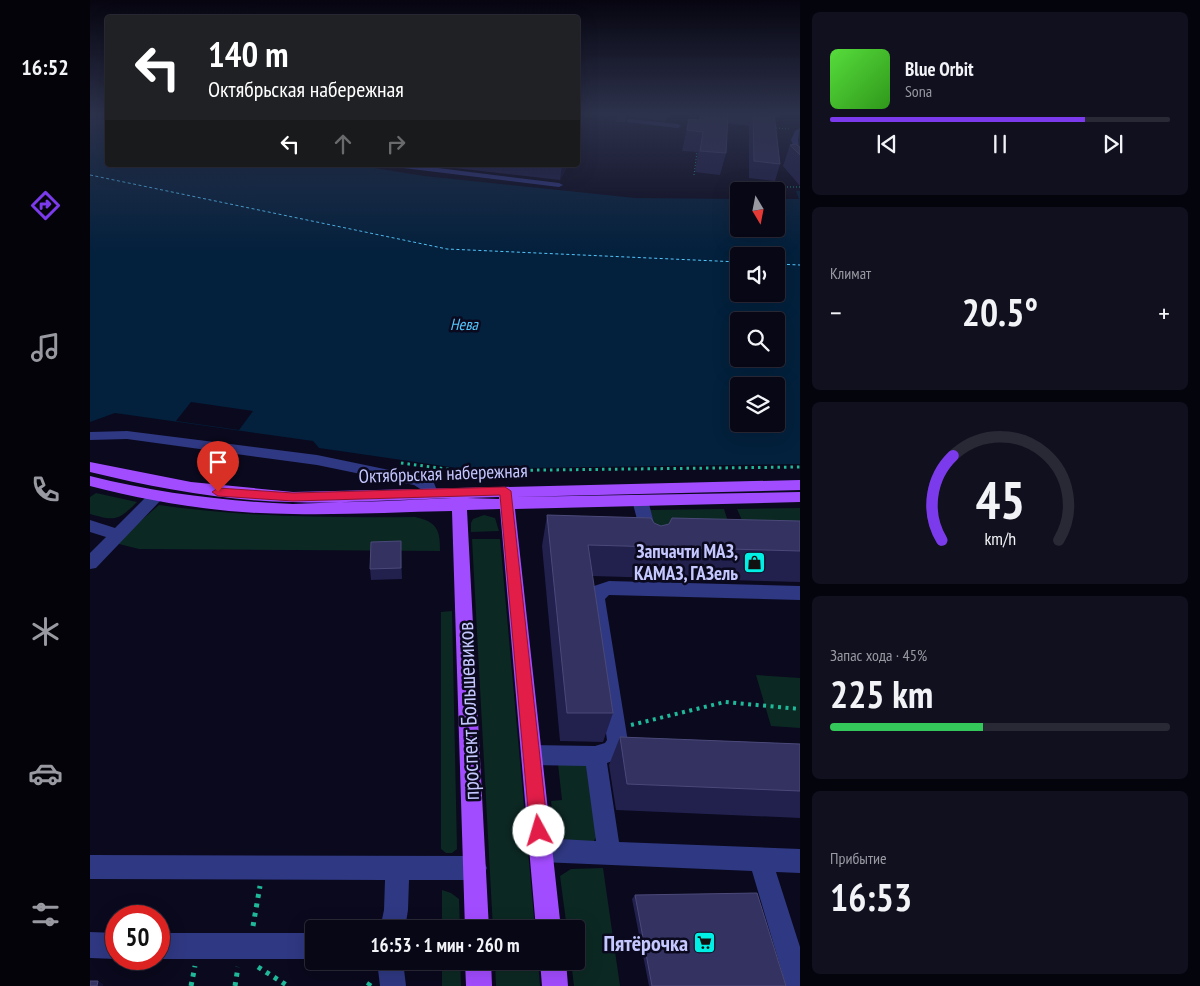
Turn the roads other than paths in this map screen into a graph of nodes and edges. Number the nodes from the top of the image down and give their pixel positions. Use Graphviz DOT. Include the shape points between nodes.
graph roads {
  1 [pos="411,167"];
  2 [pos="559,185"];
  3 [pos="90,436"];
  4 [pos="90,467"];
  5 [pos="90,481"];
  6 [pos="800,485"];
  7 [pos="430,493"];
  8 [pos="156,496"];
  9 [pos="506,497"];
  10 [pos="800,497"];
  11 [pos="459,498"];
  12 [pos="640,500"];
  13 [pos="90,526"];
  14 [pos="117,534"];
  15 [pos="652,549"];
  16 [pos="90,563"];
  17 [pos="800,593"];
  18 [pos="531,755"];
  19 [pos="595,756"];
  20 [pos="541,850"];
  21 [pos="609,853"];
  22 [pos="761,860"];
  23 [pos="800,861"];
  24 [pos="90,867"];
  25 [pos="397,868"];
  26 [pos="475,868"];
  27 [pos="394,920"];
  28 [pos="477,920"];
  29 [pos="548,920"];
  30 [pos="90,945"];
  31 [pos="105,946"];
  32 [pos="170,946"];
  33 [pos="305,946"];
  34 [pos="391,970"];
  35 [pos="478,970"];
  36 [pos="554,970"];
  37 [pos="393,986"];
  38 [pos="479,986"];
  39 [pos="555,986"];
  40 [pos="799,986"];
  1 -- 2 [label="lane"];
  3 -- 7 [label="lane" via="127,434 317,460 418,481 429,486"];
  4 -- 7 [label="main road, Октябрьская набережная" via="164,484 245,494 293,497"];
  5 -- 8 [label="main road, Октябрьская набережная"];
  6 -- 9 [label="main road, Октябрьская набережная"];
  7 -- 11 [label="main road, Октябрьская набережная"];
  8 -- 11 [label="main road, Октябрьская набережная" via="249,507 332,508"];
  8 -- 14 [label="lane"];
  9 -- 11 [label="main road, Октябрьская набережная"];
  9 -- 12 [label="main road, Октябрьская набережная"];
  9 -- 18 [label="main road"];
  10 -- 12 [label="main road, Октябрьская набережная"];
  11 -- 26 [label="main road, проспект Большевиков"];
  12 -- 15 [label="lane"];
  13 -- 14 [label="lane"];
  14 -- 16 [label="lane"];
  17 -- 19 [label="lane" via="661,584 600,591 596,599 618,742 610,752"];
  18 -- 19 [label="lane"];
  18 -- 20 [label="main road"];
  19 -- 21 [label="lane"];
  20 -- 21 [label="lane"];
  20 -- 29 [label="main road"];
  21 -- 22 [label="lane"];
  22 -- 23 [label="lane"];
  22 -- 40 [label="lane"];
  24 -- 25 [label="lane"];
  25 -- 26 [label="lane"];
  25 -- 27 [label="lane"];
  26 -- 28 [label="main road, проспект Большевиков"];
  30 -- 31 [label="lane"];
  32 -- 33 [label="lane"];
  34 -- 37 [label="lane"];
  35 -- 38 [label="main road"];
  36 -- 39 [label="main road"];
}
